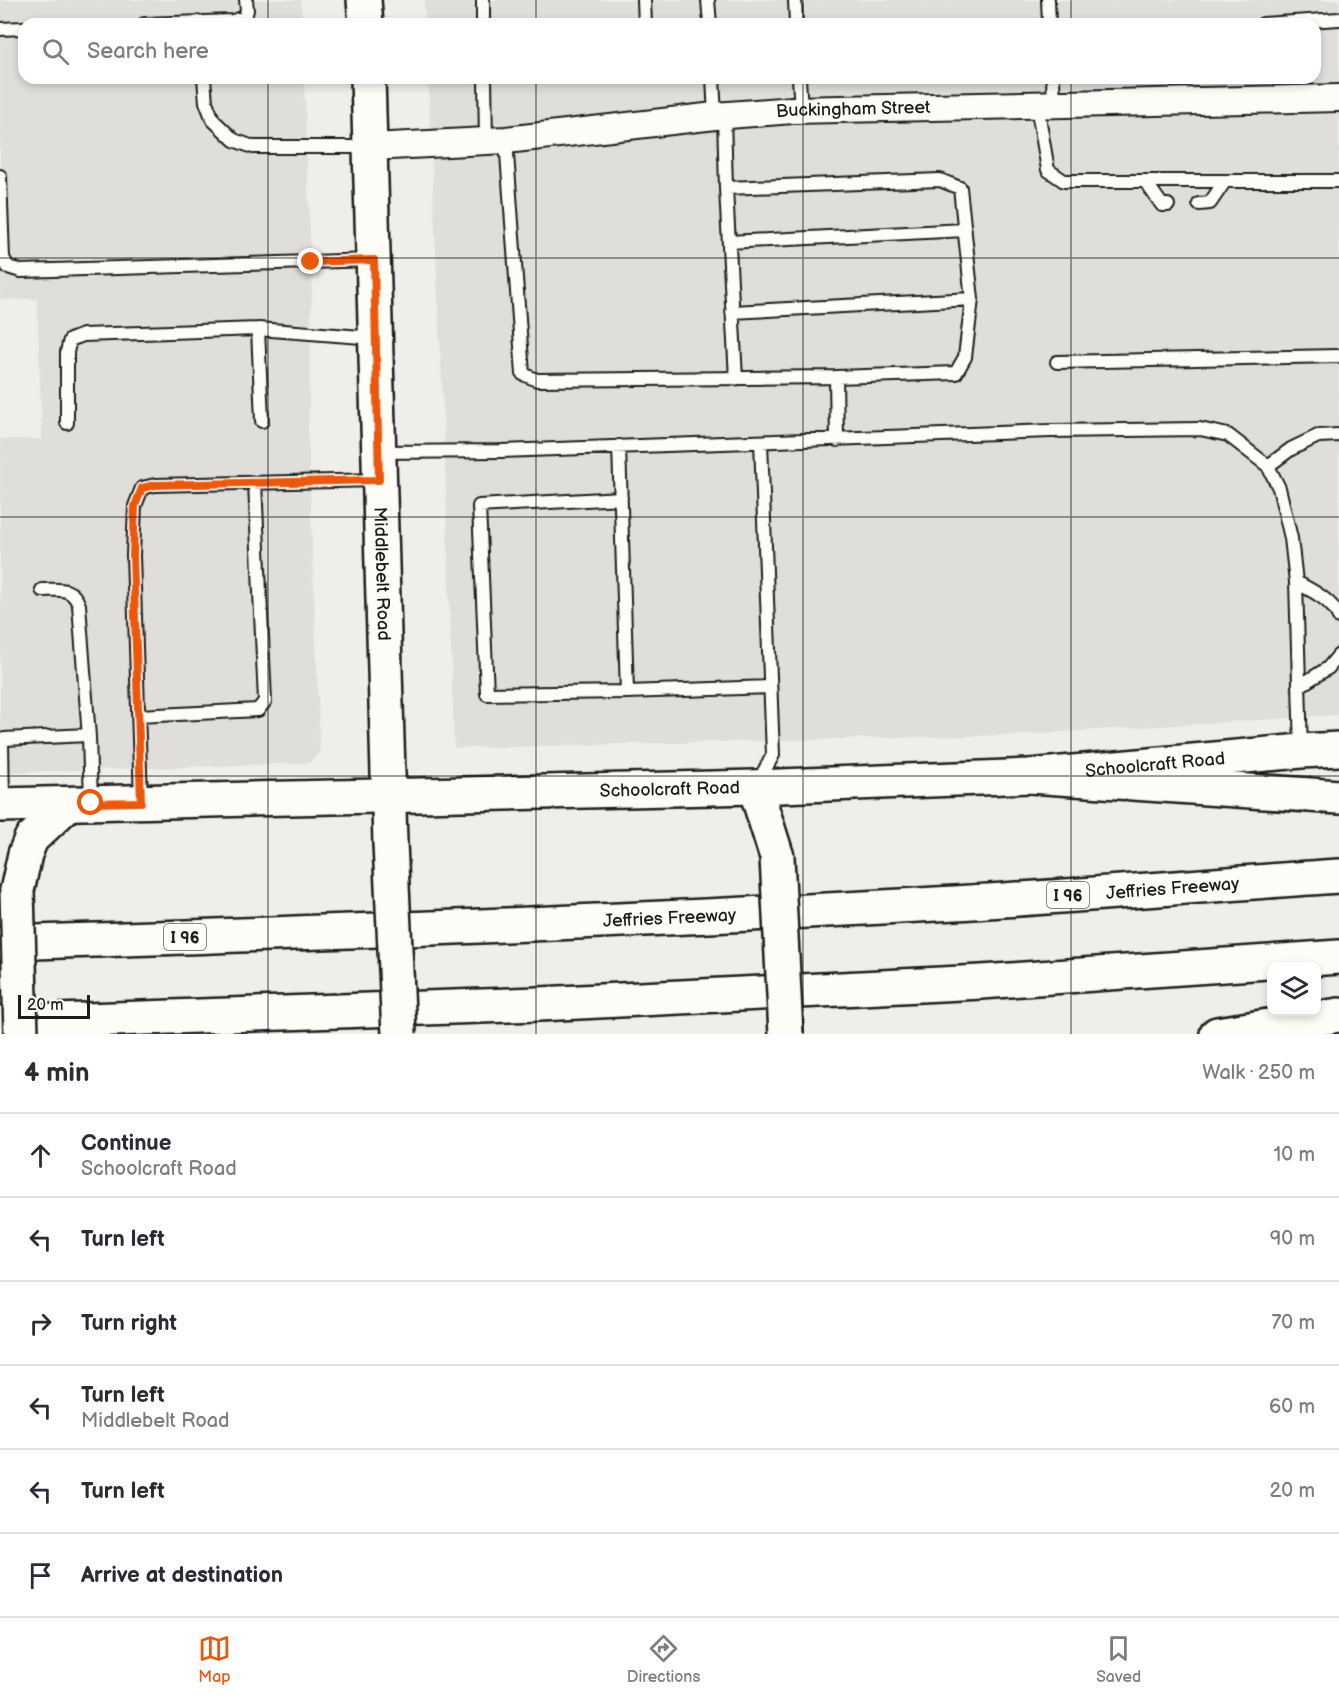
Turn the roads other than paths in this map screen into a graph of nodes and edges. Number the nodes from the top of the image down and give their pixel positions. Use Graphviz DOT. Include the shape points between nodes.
graph roads {
  1 [pos="246,0"];
  2 [pos="364,0"];
  3 [pos="483,0"];
  4 [pos="644,0"];
  5 [pos="708,0"];
  6 [pos="795,0"];
  7 [pos="1048,0"];
  8 [pos="242,18"];
  9 [pos="366,18"];
  10 [pos="483,18"];
  11 [pos="645,18"];
  12 [pos="710,18"];
  13 [pos="796,18"];
  14 [pos="1049,18"];
  15 [pos="1339,20"];
  16 [pos="1321,21"];
  17 [pos="18,28"];
  18 [pos="0,29"];
  19 [pos="204,84"];
  20 [pos="368,84"];
  21 [pos="486,84"];
  22 [pos="714,84"];
  23 [pos="799,84"];
  24 [pos="1051,84"];
  25 [pos="1339,98"];
  26 [pos="1046,105"];
  27 [pos="801,110"];
  28 [pos="720,116"];
  29 [pos="496,140"];
  30 [pos="371,147"];
  31 [pos="0,176"];
  32 [pos="1145,181"];
  33 [pos="1225,181"];
  34 [pos="1339,181"];
  35 [pos="726,188"];
  36 [pos="1199,204"];
  37 [pos="1168,205"];
  38 [pos="964,230"];
  39 [pos="729,242"];
  40 [pos="374,260"];
  41 [pos="972,298"];
  42 [pos="732,312"];
  43 [pos="258,329"];
  44 [pos="376,338"];
  45 [pos="1339,356"];
  46 [pos="1057,362"];
  47 [pos="836,377"];
  48 [pos="736,379"];
  49 [pos="262,421"];
  50 [pos="67,423"];
  51 [pos="1339,435"];
  52 [pos="837,440"];
  53 [pos="761,442"];
  54 [pos="619,446"];
  55 [pos="378,466"];
  56 [pos="1268,466"];
  57 [pos="255,483"];
  58 [pos="621,498"];
  59 [pos="1296,582"];
  60 [pos="42,590"];
  61 [pos="1339,617"];
  62 [pos="1339,655"];
  63 [pos="770,687"];
  64 [pos="1299,687"];
  65 [pos="627,692"];
  66 [pos="138,716"];
  67 [pos="88,735"];
  68 [pos="1339,749"];
  69 [pos="1300,751"];
  70 [pos="1030,776"];
  71 [pos="755,787"];
  72 [pos="388,796"];
  73 [pos="1339,797"];
  74 [pos="141,802"];
  75 [pos="79,804"];
  76 [pos="1,805"];
  77 [pos="1339,876"];
  78 [pos="0,943"];
  79 [pos="1339,957"];
  80 [pos="1339,1015"];
  81 [pos="0,1023"];
  82 [pos="21,1034"];
  83 [pos="399,1034"];
  84 [pos="786,1034"];
  85 [pos="1217,1034"];
  1 -- 8 [label="lane" via="247,10"];
  2 -- 9 [label="main road"];
  3 -- 10 [label="lane"];
  4 -- 11 [label="lane"];
  5 -- 12 [label="lane"];
  6 -- 13 [label="lane"];
  7 -- 14 [label="lane"];
  15 -- 16 [label="lane"];
  17 -- 18 [label="lane"];
  19 -- 30 [label="lane" via="213,120 234,140 253,147"];
  20 -- 30 [label="main road, Middlebelt Road"];
  21 -- 29 [label="lane"];
  22 -- 28 [label="lane"];
  23 -- 27 [label="lane"];
  24 -- 26 [label="lane"];
  25 -- 26 [label="street, Buckingham Street"];
  26 -- 27 [label="street, Buckingham Street"];
  26 -- 32 [label="lane" via="1048,170 1064,181"];
  27 -- 28 [label="street, Buckingham Street"];
  28 -- 29 [label="street, Buckingham Street"];
  28 -- 35 [label="lane"];
  29 -- 30 [label="street, Buckingham Street"];
  29 -- 48 [label="lane" via="523,374 537,380"];
  30 -- 40 [label="main road, Middlebelt Road"];
  31 -- 40 [label="lane" via="3,258 8,267 21,271"];
  32 -- 33 [label="lane"];
  32 -- 37 [label="lane" via="1162,204"];
  33 -- 34 [label="lane"];
  33 -- 36 [label="lane" via="1210,203"];
  35 -- 38 [label="lane" via="940,180 960,188"];
  35 -- 39 [label="lane"];
  38 -- 39 [label="lane"];
  38 -- 41 [label="lane"];
  39 -- 42 [label="lane"];
  40 -- 44 [label="main road, Middlebelt Road"];
  41 -- 42 [label="lane"];
  41 -- 47 [label="lane" via="965,357 956,373"];
  42 -- 48 [label="lane"];
  43 -- 44 [label="lane"];
  43 -- 49 [label="lane"];
  43 -- 50 [label="lane" via="82,335 70,340"];
  44 -- 55 [label="main road, Middlebelt Road"];
  45 -- 46 [label="lane"];
  47 -- 48 [label="lane"];
  47 -- 52 [label="lane"];
  51 -- 56 [label="lane" via="1318,436"];
  52 -- 53 [label="lane"];
  52 -- 56 [label="lane" via="1200,429 1228,435"];
  53 -- 54 [label="lane"];
  53 -- 63 [label="lane"];
  54 -- 55 [label="lane" via="501,451"];
  54 -- 58 [label="lane"];
  55 -- 57 [label="lane"];
  55 -- 72 [label="main road, Middlebelt Road"];
  56 -- 59 [label="lane" via="1279,488 1292,538"];
  57 -- 66 [label="lane" via="142,488 135,506 133,555"];
  57 -- 66 [label="lane" via="265,701 258,711"];
  58 -- 65 [label="lane"];
  58 -- 65 [label="lane" via="479,506 487,694"];
  59 -- 61 [label="lane" via="1315,592"];
  59 -- 64 [label="lane"];
  60 -- 67 [label="lane" via="67,590 79,604"];
  62 -- 64 [label="lane" via="1328,668"];
  63 -- 65 [label="lane"];
  63 -- 71 [label="lane" via="773,755"];
  64 -- 69 [label="lane"];
  66 -- 74 [label="lane"];
  67 -- 75 [label="lane"];
  67 -- 76 [label="lane" via="4,739"];
  68 -- 69 [label="main road, Schoolcraft Road"];
  69 -- 70 [label="main road, Schoolcraft Road"];
  70 -- 71 [label="main road, Schoolcraft Road"];
  70 -- 73 [label="main road"];
  71 -- 72 [label="main road, Schoolcraft Road"];
  71 -- 84 [label="main road, bridge" via="777,856"];
  72 -- 74 [label="main road, Schoolcraft Road"];
  72 -- 83 [label="main road, Middlebelt Road, bridge"];
  74 -- 75 [label="main road, Schoolcraft Road"];
  75 -- 76 [label="main road, Schoolcraft Road"];
  75 -- 82 [label="main road, bridge" via="31,839 25,854 18,891"];
  77 -- 78 [label="main road, Jeffries Freeway / I 96" via="785,912 463,928"];
  79 -- 81 [label="main road" via="945,984 539,1004"];
  80 -- 85 [label="main road"];
}
